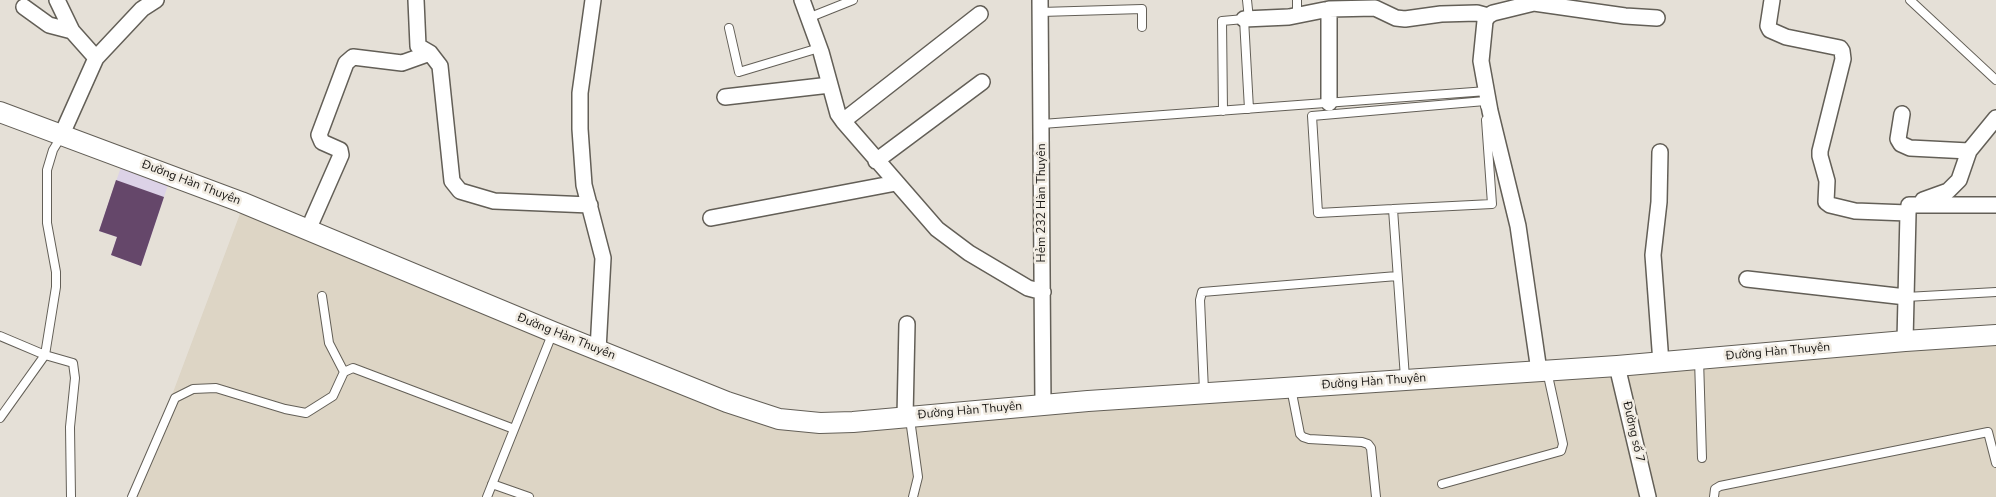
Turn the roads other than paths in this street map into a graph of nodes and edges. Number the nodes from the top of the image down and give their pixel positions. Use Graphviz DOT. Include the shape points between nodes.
graph roads {
  1 [pos="57,0"];
  2 [pos="156,0"];
  3 [pos="416,0"];
  4 [pos="593,0"];
  5 [pos="802,0"];
  6 [pos="852,0"];
  7 [pos="1141,0"];
  8 [pos="1247,0"];
  9 [pos="1297,0"];
  10 [pos="1772,0"];
  11 [pos="1910,0"];
  12 [pos="1040,6"];
  13 [pos="24,7"];
  14 [pos="1329,8"];
  15 [pos="1142,9"];
  16 [pos="980,14"];
  17 [pos="1297,16"];
  18 [pos="1488,16"];
  19 [pos="808,18"];
  20 [pos="1657,18"];
  21 [pos="1247,19"];
  22 [pos="1142,27"];
  23 [pos="729,28"];
  24 [pos="72,31"];
  25 [pos="819,48"];
  26 [pos="430,53"];
  27 [pos="96,58"];
  28 [pos="1996,80"];
  29 [pos="982,82"];
  30 [pos="830,85"];
  31 [pos="1487,91"];
  32 [pos="725,97"];
  33 [pos="1329,103"];
  34 [pos="1249,109"];
  35 [pos="1223,111"];
  36 [pos="0,112"];
  37 [pos="1902,114"];
  38 [pos="1996,118"];
  39 [pos="843,121"];
  40 [pos="1042,124"];
  41 [pos="62,134"];
  42 [pos="1969,151"];
  43 [pos="1660,152"];
  44 [pos="876,161"];
  45 [pos="896,183"];
  46 [pos="590,205"];
  47 [pos="1996,205"];
  48 [pos="1393,209"];
  49 [pos="1910,209"];
  50 [pos="711,218"];
  51 [pos="308,230"];
  52 [pos="1397,276"];
  53 [pos="1747,279"];
  54 [pos="1043,292"];
  55 [pos="1996,292"];
  56 [pos="322,296"];
  57 [pos="1906,297"];
  58 [pos="907,324"];
  59 [pos="553,332"];
  60 [pos="1996,335"];
  61 [pos="0,336"];
  62 [pos="1905,341"];
  63 [pos="598,350"];
  64 [pos="45,355"];
  65 [pos="1699,359"];
  66 [pos="1660,363"];
  67 [pos="1617,366"];
  68 [pos="1543,371"];
  69 [pos="344,372"];
  70 [pos="1405,380"];
  71 [pos="1291,388"];
  72 [pos="1204,394"];
  73 [pos="1043,405"];
  74 [pos="907,417"];
  75 [pos="0,418"];
  76 [pos="514,430"];
  77 [pos="1992,430"];
  78 [pos="1702,458"];
  79 [pos="1996,463"];
  80 [pos="492,484"];
  81 [pos="1442,484"];
  82 [pos="71,497"];
  83 [pos="132,497"];
  84 [pos="487,497"];
  85 [pos="529,497"];
  86 [pos="912,497"];
  87 [pos="1376,497"];
  88 [pos="1648,497"];
  89 [pos="1714,497"];
  1 -- 24 [label="street"];
  2 -- 27 [label="street" via="142,9"];
  3 -- 26 [label="street" via="418,46"];
  4 -- 46 [label="street" via="580,93 584,185"];
  5 -- 19 [label="street"];
  6 -- 19 [label="lane"];
  7 -- 15 [label="lane"];
  8 -- 21 [label="lane"];
  9 -- 17 [label="lane"];
  10 -- 49 [label="street" via="1770,30 1842,51 1843,59 1820,151 1827,181 1826,202 1855,210"];
  11 -- 28 [label="lane"];
  12 -- 15 [label="lane"];
  12 -- 40 [label="street, Hẻm 232 Hàn Thuyên"];
  13 -- 24 [label="street" via="49,25"];
  14 -- 17 [label="street"];
  14 -- 18 [label="street" via="1383,7 1396,18 1405,20 1441,14"];
  14 -- 33 [label="street"];
  15 -- 22 [label="lane"];
  16 -- 39 [label="street"];
  17 -- 21 [label="street"];
  18 -- 20 [label="street" via="1534,3"];
  18 -- 31 [label="street" via="1484,21 1481,47"];
  19 -- 25 [label="street"];
  21 -- 34 [label="lane"];
  21 -- 35 [label="lane" via="1222,21"];
  23 -- 25 [label="lane" via="739,72"];
  24 -- 27 [label="street"];
  25 -- 30 [label="street"];
  26 -- 46 [label="street" via="440,66 452,181 460,192 494,202"];
  26 -- 51 [label="street" via="402,63 353,57 346,63 319,135 322,142 340,150 341,155"];
  27 -- 41 [label="street"];
  29 -- 44 [label="street"];
  30 -- 32 [label="street"];
  30 -- 39 [label="street"];
  31 -- 33 [label="lane"];
  31 -- 68 [label="street" via="1518,226"];
  33 -- 34 [label="lane"];
  34 -- 35 [label="lane"];
  35 -- 40 [label="lane"];
  36 -- 41 [label="street, Đường Hàn Thuyên"];
  37 -- 42 [label="street" via="1898,138 1901,144 1910,148"];
  38 -- 42 [label="street"];
  39 -- 44 [label="street"];
  40 -- 54 [label="street, Hẻm 232 Hàn Thuyên"];
  41 -- 51 [label="street, Đường Hàn Thuyên"];
  41 -- 64 [label="lane" via="47,170 47,223 56,287"];
  42 -- 49 [label="street" via="1959,180 1948,191"];
  43 -- 66 [label="street" via="1653,255"];
  44 -- 45 [label="street"];
  45 -- 50 [label="street"];
  45 -- 54 [label="street" via="937,229 1028,288"];
  46 -- 63 [label="street" via="603,258"];
  47 -- 49 [label="street"];
  48 -- 48 [label="lane" via="1492,204 1485,101 1312,116 1318,213"];
  48 -- 52 [label="lane"];
  49 -- 57 [label="street"];
  51 -- 59 [label="street, Đường Hàn Thuyên"];
  52 -- 70 [label="lane"];
  52 -- 72 [label="lane" via="1202,292"];
  53 -- 57 [label="street"];
  54 -- 73 [label="street, Hẻm 232 Hàn Thuyên"];
  55 -- 57 [label="lane"];
  56 -- 69 [label="lane" via="329,343"];
  57 -- 62 [label="street"];
  58 -- 74 [label="street"];
  59 -- 63 [label="street, Đường Hàn Thuyên"];
  59 -- 76 [label="lane"];
  60 -- 62 [label="street, Đường Hàn Thuyên"];
  61 -- 64 [label="lane"];
  62 -- 65 [label="street, Đường Hàn Thuyên"];
  63 -- 74 [label="street, Đường Hàn Thuyên" via="727,402 779,419 820,423"];
  64 -- 75 [label="lane"];
  64 -- 82 [label="lane" via="73,363"];
  65 -- 66 [label="street, Đường Hàn Thuyên"];
  65 -- 78 [label="lane"];
  66 -- 67 [label="street, Đường Hàn Thuyên"];
  67 -- 68 [label="street, Đường Hàn Thuyên"];
  67 -- 88 [label="street, Đường số 7"];
  68 -- 70 [label="street, Đường Hàn Thuyên"];
  68 -- 81 [label="lane" via="1563,444 1561,451"];
  69 -- 76 [label="lane" via="353,368"];
  69 -- 83 [label="lane" via="332,396 306,413 216,388 194,389 175,398"];
  70 -- 71 [label="street, Đường Hàn Thuyên"];
  71 -- 72 [label="street, Đường Hàn Thuyên"];
  71 -- 87 [label="lane" via="1303,437 1368,444"];
  72 -- 73 [label="street, Đường Hàn Thuyên"];
  73 -- 74 [label="street, Đường Hàn Thuyên"];
  74 -- 86 [label="lane" via="918,477"];
  76 -- 80 [label="lane"];
  77 -- 79 [label="lane"];
  77 -- 89 [label="lane" via="1720,486 1715,489"];
  80 -- 84 [label="lane"];
  80 -- 85 [label="lane"];
}
